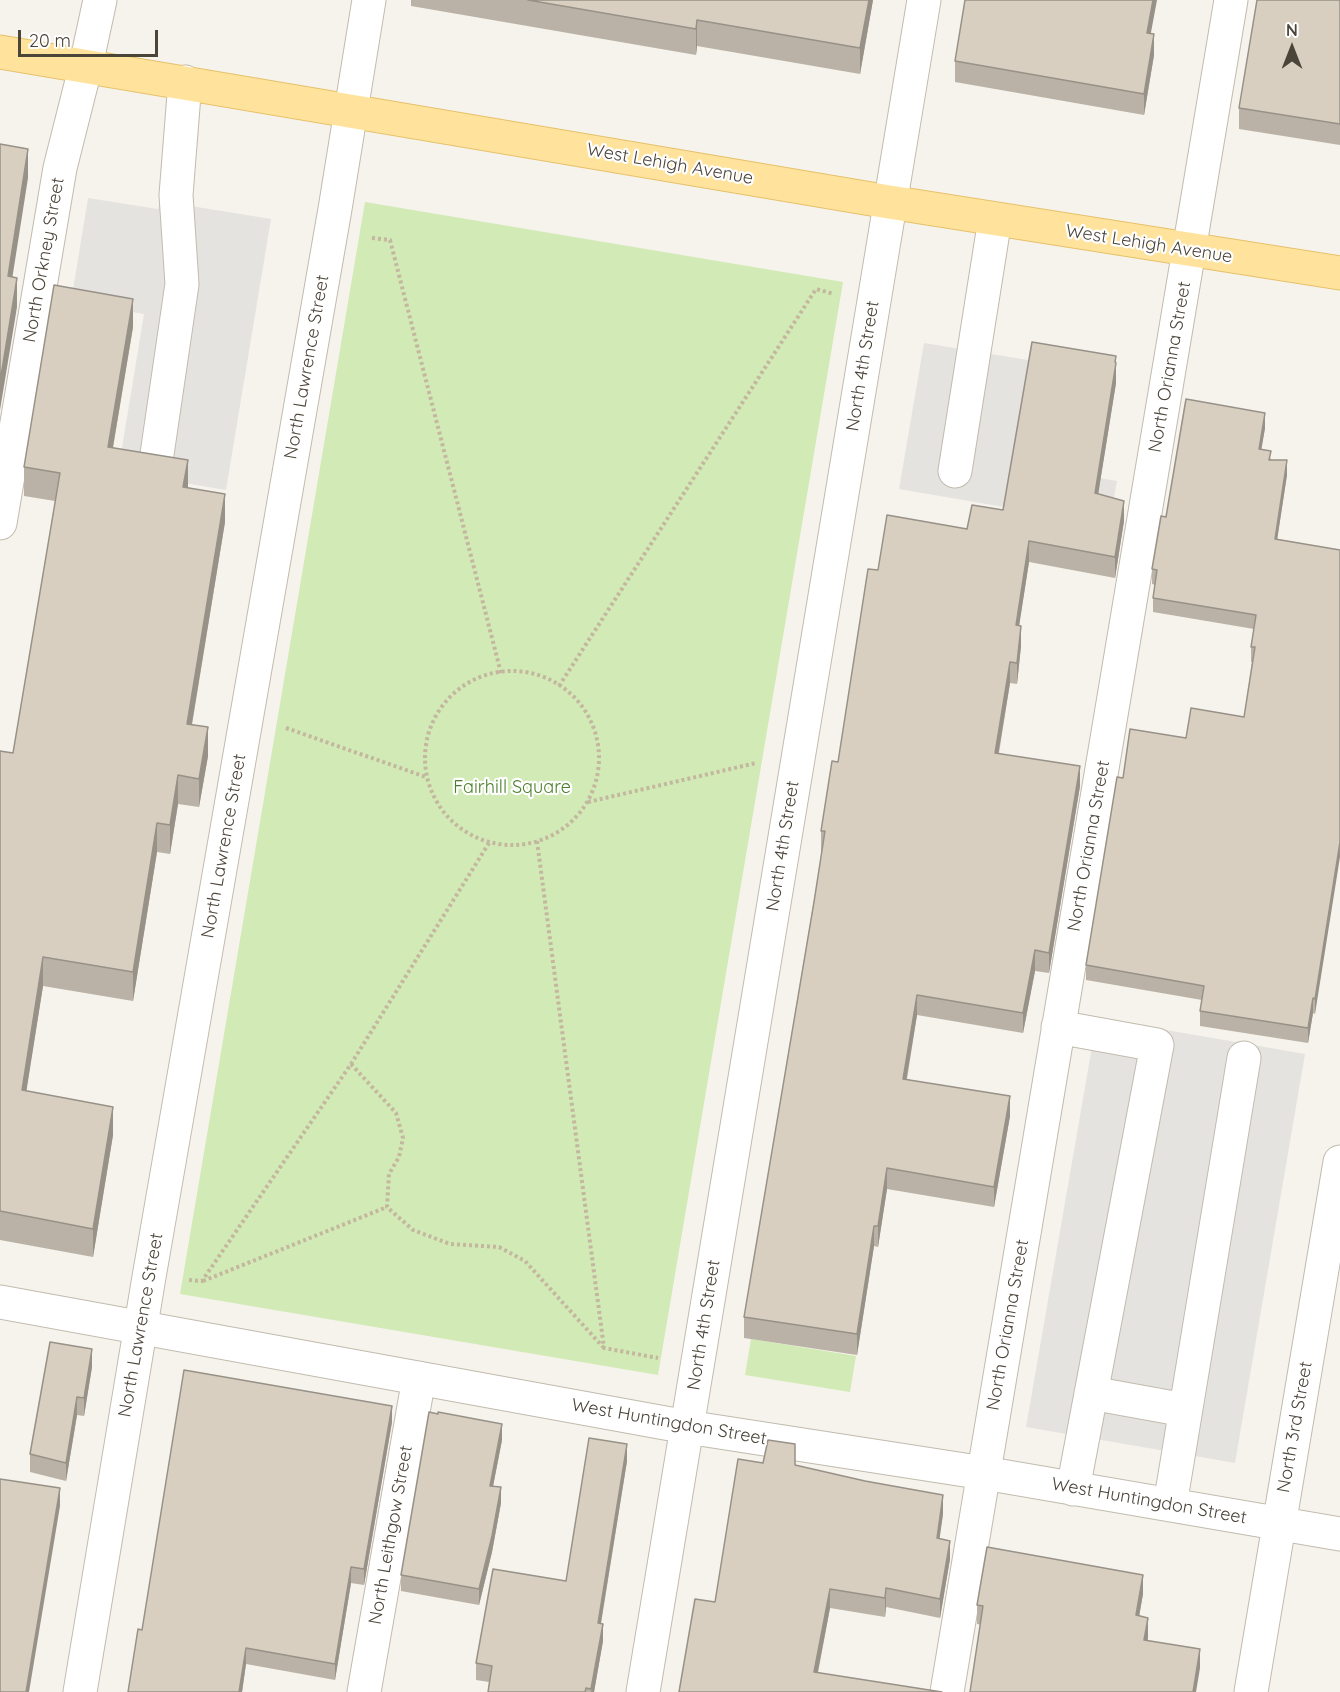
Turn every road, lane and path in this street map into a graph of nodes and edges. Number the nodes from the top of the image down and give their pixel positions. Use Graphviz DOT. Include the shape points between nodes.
graph roads {
  1 [pos="100,0"];
  2 [pos="369,0"];
  3 [pos="924,0"];
  4 [pos="1231,0"];
  5 [pos="0,52"];
  6 [pos="86,65"];
  7 [pos="185,82"];
  8 [pos="351,111"];
  9 [pos="889,202"];
  10 [pos="995,219"];
  11 [pos="330,233"];
  12 [pos="1189,250"];
  13 [pos="1340,273"];
  14 [pos="843,297"];
  15 [pos="156,461"];
  16 [pos="955,471"];
  17 [pos="0,523"];
  18 [pos="501,673"];
  19 [pos="559,686"];
  20 [pos="247,714"];
  21 [pos="799,753"];
  22 [pos="427,777"];
  23 [pos="588,802"];
  24 [pos="537,841"];
  25 [pos="489,843"];
  26 [pos="1058,1027"];
  27 [pos="1244,1058"];
  28 [pos="351,1064"];
  29 [pos="1340,1162"];
  30 [pos="387,1207"];
  31 [pos="149,1277"];
  32 [pos="202,1281"];
  33 [pos="0,1302"];
  34 [pos="141,1327"];
  35 [pos="604,1348"];
  36 [pos="697,1365"];
  37 [pos="419,1378"];
  38 [pos="1091,1393"];
  39 [pos="1185,1410"];
  40 [pos="687,1427"];
  41 [pos="984,1473"];
  42 [pos="1072,1489"];
  43 [pos="1170,1505"];
  44 [pos="1279,1523"];
  45 [pos="1340,1534"];
  46 [pos="80,1692"];
  47 [pos="364,1692"];
  48 [pos="643,1692"];
  49 [pos="947,1692"];
  50 [pos="1251,1692"];
  1 -- 6 [label="street, North Orkney Street"];
  2 -- 8 [label="street, North Lawrence Street"];
  3 -- 9 [label="street, North 4th Street"];
  4 -- 12 [label="street, North Orianna Street"];
  5 -- 6 [label="main road, West Lehigh Avenue"];
  6 -- 7 [label="main road, West Lehigh Avenue"];
  6 -- 17 [label="street, North Orkney Street" via="60,168"];
  7 -- 8 [label="main road, West Lehigh Avenue"];
  7 -- 15 [label="street" via="176,195 182,284"];
  8 -- 9 [label="main road, West Lehigh Avenue"];
  8 -- 11 [label="street, North Lawrence Street"];
  9 -- 10 [label="main road, West Lehigh Avenue"];
  9 -- 21 [label="street, North 4th Street"];
  10 -- 12 [label="main road, West Lehigh Avenue"];
  10 -- 16 [label="street"];
  11 -- 18 [label="path" via="390,240"];
  11 -- 20 [label="street, North Lawrence Street"];
  12 -- 13 [label="main road, West Lehigh Avenue"];
  12 -- 26 [label="street, North Orianna Street"];
  14 -- 19 [label="path" via="816,289"];
  18 -- 19 [label="path" via="516,670 546,677"];
  18 -- 22 [label="path" via="486,674 460,686 440,706 428,732 423,760"];
  19 -- 23 [label="path" via="571,693 590,717 599,746 598,776"];
  20 -- 22 [label="path"];
  20 -- 31 [label="street, North Lawrence Street"];
  21 -- 23 [label="path"];
  21 -- 36 [label="street, North 4th Street"];
  22 -- 25 [label="path" via="442,812 464,831"];
  23 -- 24 [label="path" via="569,824"];
  24 -- 25 [label="path" via="518,845"];
  24 -- 35 [label="path"];
  25 -- 28 [label="path"];
  26 -- 38 [label="street" via="1157,1045"];
  26 -- 41 [label="street, North Orianna Street"];
  27 -- 39 [label="street"];
  28 -- 30 [label="path" via="396,1113 403,1138 399,1156 388,1174"];
  28 -- 32 [label="path"];
  29 -- 44 [label="street, North 3rd Street"];
  30 -- 32 [label="path"];
  30 -- 35 [label="path" via="413,1230 450,1244 499,1247 525,1261"];
  31 -- 32 [label="path"];
  31 -- 34 [label="street, North Lawrence Street"];
  33 -- 34 [label="street, West Huntingdon Street"];
  34 -- 37 [label="street, West Huntingdon Street"];
  34 -- 46 [label="street, North Lawrence Street"];
  35 -- 36 [label="path"];
  36 -- 40 [label="street, North 4th Street"];
  37 -- 40 [label="street, West Huntingdon Street"];
  37 -- 47 [label="street, North Leithgow Street"];
  38 -- 39 [label="street"];
  38 -- 42 [label="street"];
  39 -- 43 [label="street"];
  40 -- 41 [label="street, West Huntingdon Street"];
  40 -- 48 [label="street, North 4th Street"];
  41 -- 42 [label="street, West Huntingdon Street"];
  41 -- 49 [label="street, North Orianna Street"];
  42 -- 43 [label="street, West Huntingdon Street"];
  43 -- 44 [label="street, West Huntingdon Street"];
  44 -- 45 [label="street, West Huntingdon Street"];
  44 -- 50 [label="street, North 3rd Street"];
}
